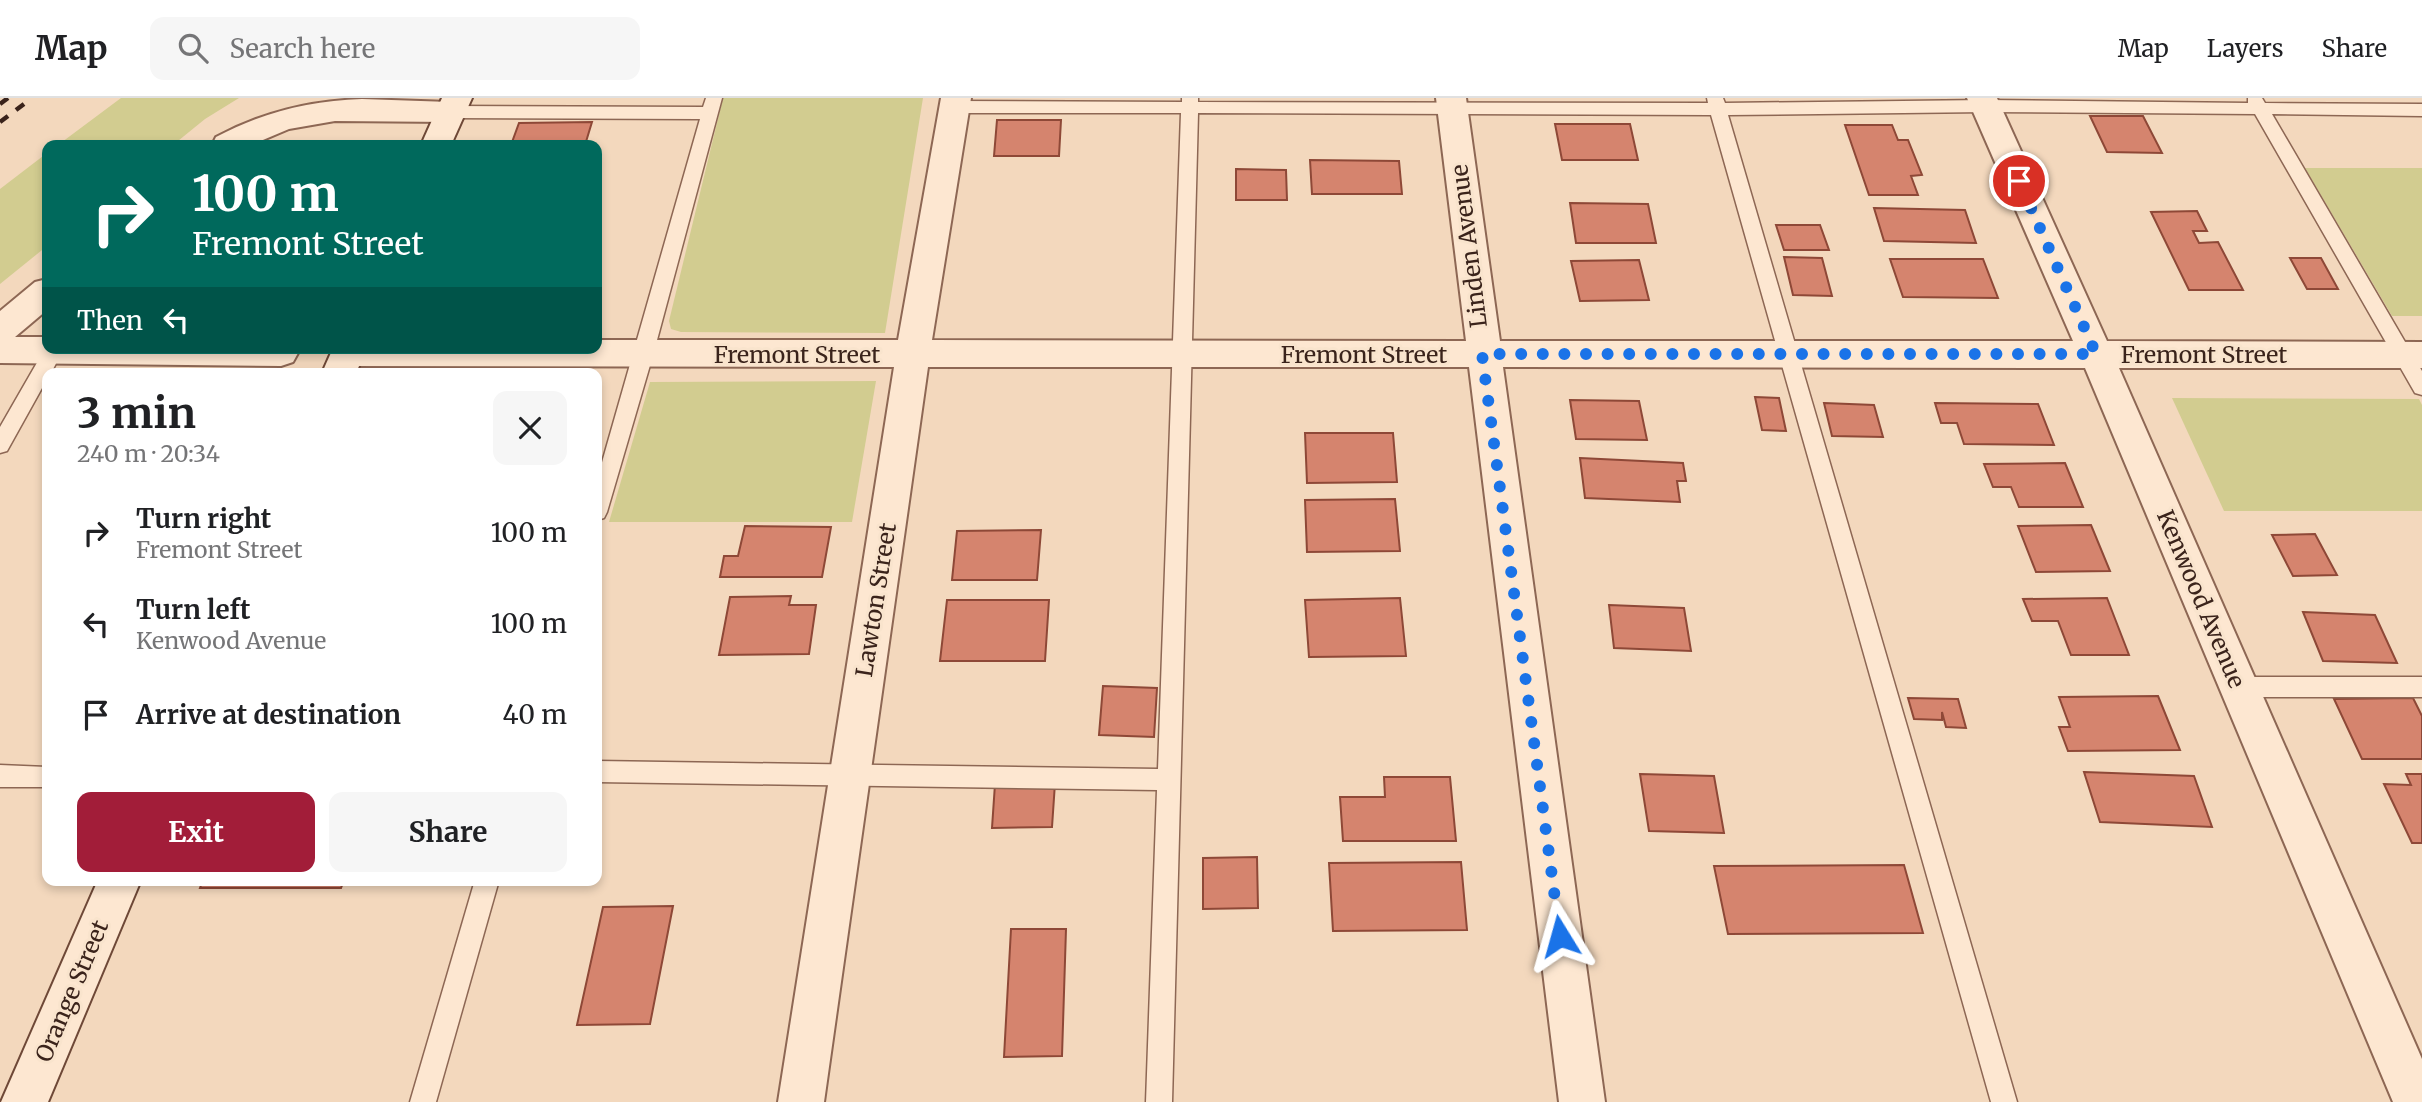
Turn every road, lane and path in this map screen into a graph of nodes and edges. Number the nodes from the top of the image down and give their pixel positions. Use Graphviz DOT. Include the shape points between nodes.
graph roads {
  1 [pos="1452,102"];
  2 [pos="1984,102"];
  3 [pos="956,103"];
  4 [pos="1190,103"];
  5 [pos="1717,104"];
  6 [pos="2257,104"];
  7 [pos="453,105"];
  8 [pos="712,106"];
  9 [pos="2422,110"];
  10 [pos="237,140"];
  11 [pos="438,140"];
  12 [pos="42,295"];
  13 [pos="0,330"];
  14 [pos="0,350"];
  15 [pos="42,352"];
  16 [pos="913,354"];
  17 [pos="1482,354"];
  18 [pos="2096,354"];
  19 [pos="644,355"];
  20 [pos="1788,355"];
  21 [pos="2413,355"];
  22 [pos="1181,356"];
  23 [pos="346,358"];
  24 [pos="42,371"];
  25 [pos="2422,388"];
  26 [pos="0,445"];
  27 [pos="602,495"];
  28 [pos="2239,687"];
  29 [pos="2422,687"];
  30 [pos="602,772"];
  31 [pos="849,775"];
  32 [pos="0,776"];
  33 [pos="42,778"];
  34 [pos="1171,780"];
  35 [pos="117,886"];
  36 [pos="485,886"];
  37 [pos="24,1102"];
  38 [pos="423,1102"];
  39 [pos="801,1102"];
  40 [pos="1158,1102"];
  41 [pos="1583,1102"];
  42 [pos="2004,1102"];
  43 [pos="2417,1102"];
  1 -- 4 [label="lane"];
  1 -- 5 [label="lane"];
  1 -- 17 [label="street, Linden Avenue"];
  2 -- 5 [label="lane"];
  2 -- 6 [label="lane"];
  2 -- 18 [label="street, Kenwood Avenue"];
  3 -- 4 [label="lane"];
  3 -- 16 [label="street, Lawton Street"];
  4 -- 22 [label="lane"];
  5 -- 20 [label="lane"];
  6 -- 9 [label="lane"];
  6 -- 21 [label="lane"];
  7 -- 8 [label="lane"];
  7 -- 10 [label="street" via="318,110 281,118"];
  7 -- 11 [label="street"];
  8 -- 19 [label="lane"];
  12 -- 13 [label="street"];
  14 -- 15 [label="street"];
  16 -- 19 [label="street, Fremont Street"];
  16 -- 22 [label="street, Fremont Street"];
  16 -- 31 [label="street, Lawton Street"];
  17 -- 20 [label="street, Fremont Street"];
  17 -- 22 [label="street, Fremont Street"];
  17 -- 41 [label="street, Linden Avenue"];
  18 -- 20 [label="street, Fremont Street"];
  18 -- 21 [label="street, Fremont Street"];
  18 -- 28 [label="street, Kenwood Avenue"];
  19 -- 23 [label="street, Fremont Street"];
  19 -- 27 [label="lane"];
  20 -- 42 [label="lane"];
  21 -- 25 [label="lane"];
  22 -- 34 [label="lane"];
  24 -- 26 [label="lane"];
  28 -- 29 [label="lane"];
  28 -- 43 [label="street, Kenwood Avenue"];
  30 -- 31 [label="lane"];
  31 -- 34 [label="lane"];
  31 -- 39 [label="street, Lawton Street"];
  32 -- 33 [label="lane"];
  34 -- 40 [label="lane"];
  35 -- 37 [label="street, Orange Street"];
  36 -- 38 [label="lane"];
}
